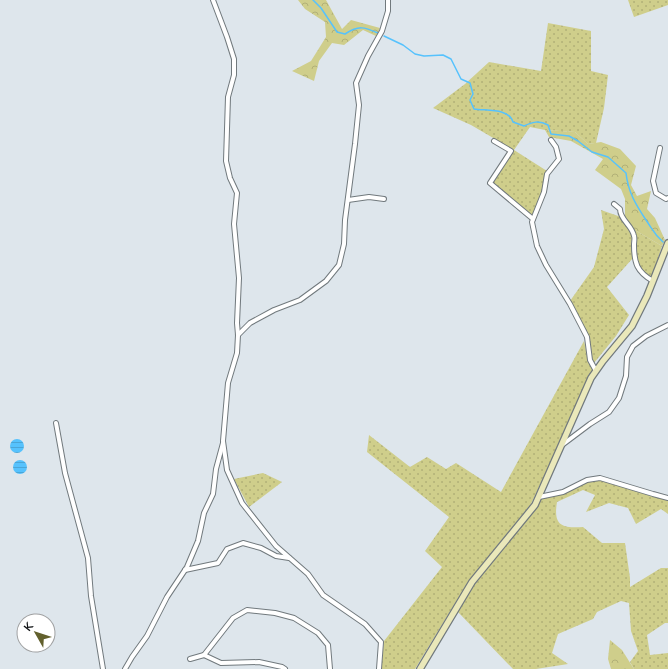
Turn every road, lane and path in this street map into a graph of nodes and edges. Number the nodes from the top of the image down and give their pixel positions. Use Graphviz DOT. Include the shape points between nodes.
graph roads {
  1 [pos="213,0"];
  2 [pos="388,0"];
  3 [pos="551,140"];
  4 [pos="494,141"];
  5 [pos="660,148"];
  6 [pos="668,198"];
  7 [pos="384,199"];
  8 [pos="348,200"];
  9 [pos="614,204"];
  10 [pos="533,219"];
  11 [pos="668,243"];
  12 [pos="653,281"];
  13 [pos="668,325"];
  14 [pos="238,335"];
  15 [pos="596,371"];
  16 [pos="56,423"];
  17 [pos="223,441"];
  18 [pos="560,447"];
  19 [pos="539,496"];
  20 [pos="668,498"];
  21 [pos="289,558"];
  22 [pos="185,570"];
  23 [pos="204,655"];
  24 [pos="190,659"];
  25 [pos="103,669"];
  26 [pos="126,669"];
  27 [pos="285,669"];
  28 [pos="330,669"];
  29 [pos="379,669"];
  30 [pos="420,669"];
  1 -- 14 [label="street" via="234,58 234,75 228,98 226,161 237,193 234,224 239,278"];
  2 -- 8 [label="street" via="388,11 382,31 356,83 359,105"];
  3 -- 10 [label="street" via="560,159 547,174 544,192"];
  4 -- 10 [label="street" via="511,151 490,183"];
  5 -- 6 [label="street" via="653,181 656,193"];
  7 -- 8 [label="street" via="369,197"];
  8 -- 14 [label="street" via="344,244 339,264 326,281 300,300 250,323"];
  9 -- 12 [label="street" via="620,209 620,214 634,235 637,266 643,275"];
  10 -- 15 [label="street" via="537,246 587,337 590,360"];
  11 -- 12 [label="street"];
  12 -- 15 [label="street" via="632,326"];
  13 -- 18 [label="street" via="633,346 627,357 626,376 619,398 609,412"];
  14 -- 17 [label="street" via="237,353 228,383"];
  15 -- 18 [label="street"];
  16 -- 25 [label="street" via="65,473 88,558 91,596"];
  17 -- 21 [label="street" via="227,470 242,503 276,546"];
  17 -- 22 [label="street" via="213,494 204,513 198,541"];
  18 -- 19 [label="street"];
  19 -- 20 [label="street" via="563,492 587,480 600,478"];
  19 -- 30 [label="street" via="472,582"];
  21 -- 22 [label="street" via="276,556 243,543 227,549 218,563"];
  21 -- 29 [label="street" via="308,574 323,595 366,624 381,642"];
  22 -- 26 [label="street"];
  23 -- 24 [label="street"];
  23 -- 27 [label="street" via="221,662 259,662 282,666"];
  23 -- 28 [label="street" via="232,618 247,610 268,612 294,618 318,633 328,645"];
}
